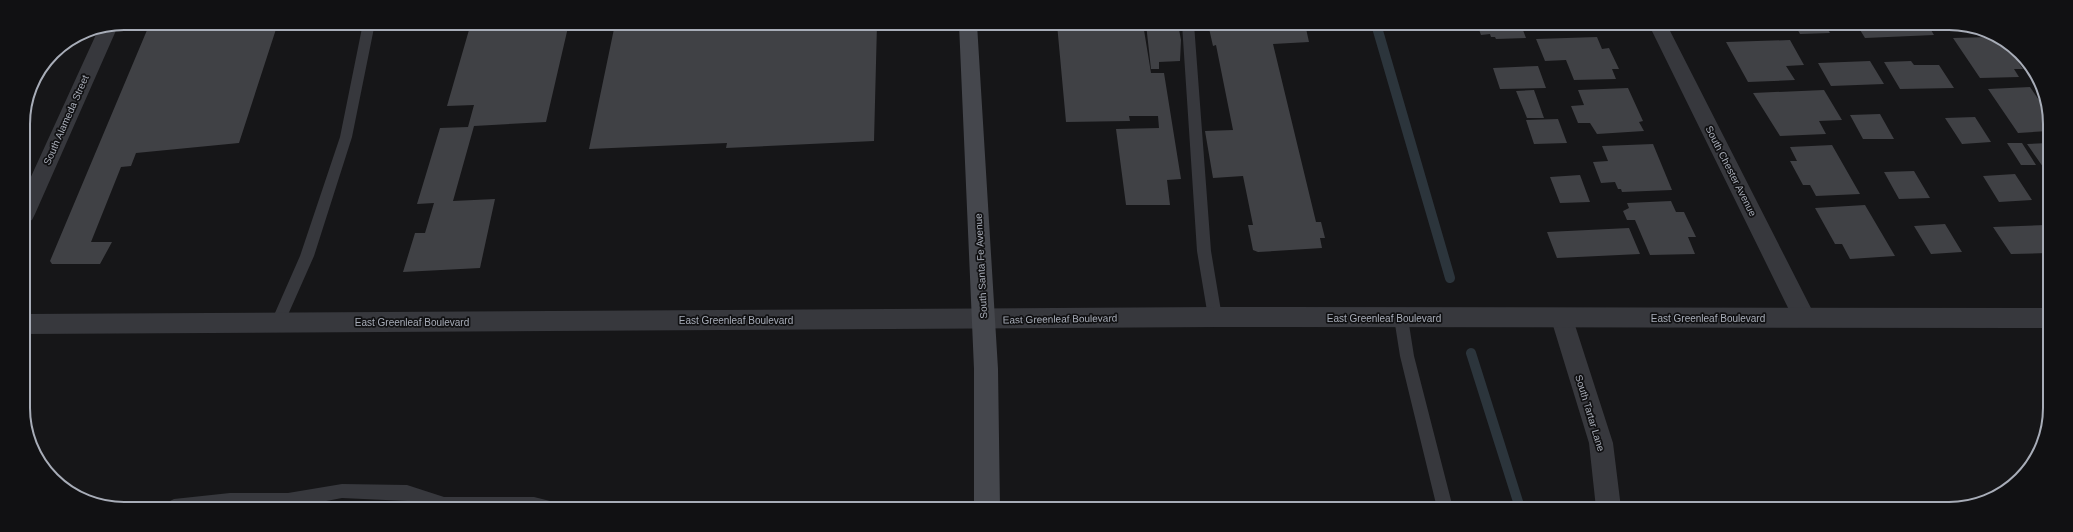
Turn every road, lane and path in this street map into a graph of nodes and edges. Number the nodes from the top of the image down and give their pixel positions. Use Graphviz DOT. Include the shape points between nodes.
graph roads {
  1 [pos="368,30"];
  2 [pos="968,30"];
  3 [pos="1188,30"];
  4 [pos="1660,30"];
  5 [pos="106,32"];
  6 [pos="30,201"];
  7 [pos="1215,317"];
  8 [pos="1804,317"];
  9 [pos="1401,318"];
  10 [pos="2043,318"];
  11 [pos="1562,319"];
  12 [pos="984,320"];
  13 [pos="278,322"];
  14 [pos="30,324"];
  15 [pos="221,502"];
  16 [pos="429,502"];
  17 [pos="987,502"];
  18 [pos="1444,502"];
  19 [pos="1609,502"];
  1 -- 13 [label="lane" via="346,137 307,256"];
  2 -- 12 [label="main road, South Santa Fe Avenue"];
  3 -- 7 [label="lane" via="1204,251"];
  4 -- 8 [label="street, South Chester Avenue"];
  5 -- 6 [label="street, South Alameda Street"];
  7 -- 9 [label="street, East Greenleaf Boulevard"];
  7 -- 12 [label="street, East Greenleaf Boulevard"];
  8 -- 10 [label="street, East Greenleaf Boulevard"];
  8 -- 11 [label="street, East Greenleaf Boulevard"];
  9 -- 11 [label="street, East Greenleaf Boulevard"];
  9 -- 18 [label="lane" via="1407,356"];
  11 -- 19 [label="street, South Tartar Lane" via="1601,443"];
  12 -- 13 [label="street, East Greenleaf Boulevard"];
  12 -- 17 [label="main road, South Santa Fe Avenue"];
  13 -- 14 [label="street, East Greenleaf Boulevard"];
  15 -- 16 [label="lane" via="288,501 342,491 407,493"];
}
